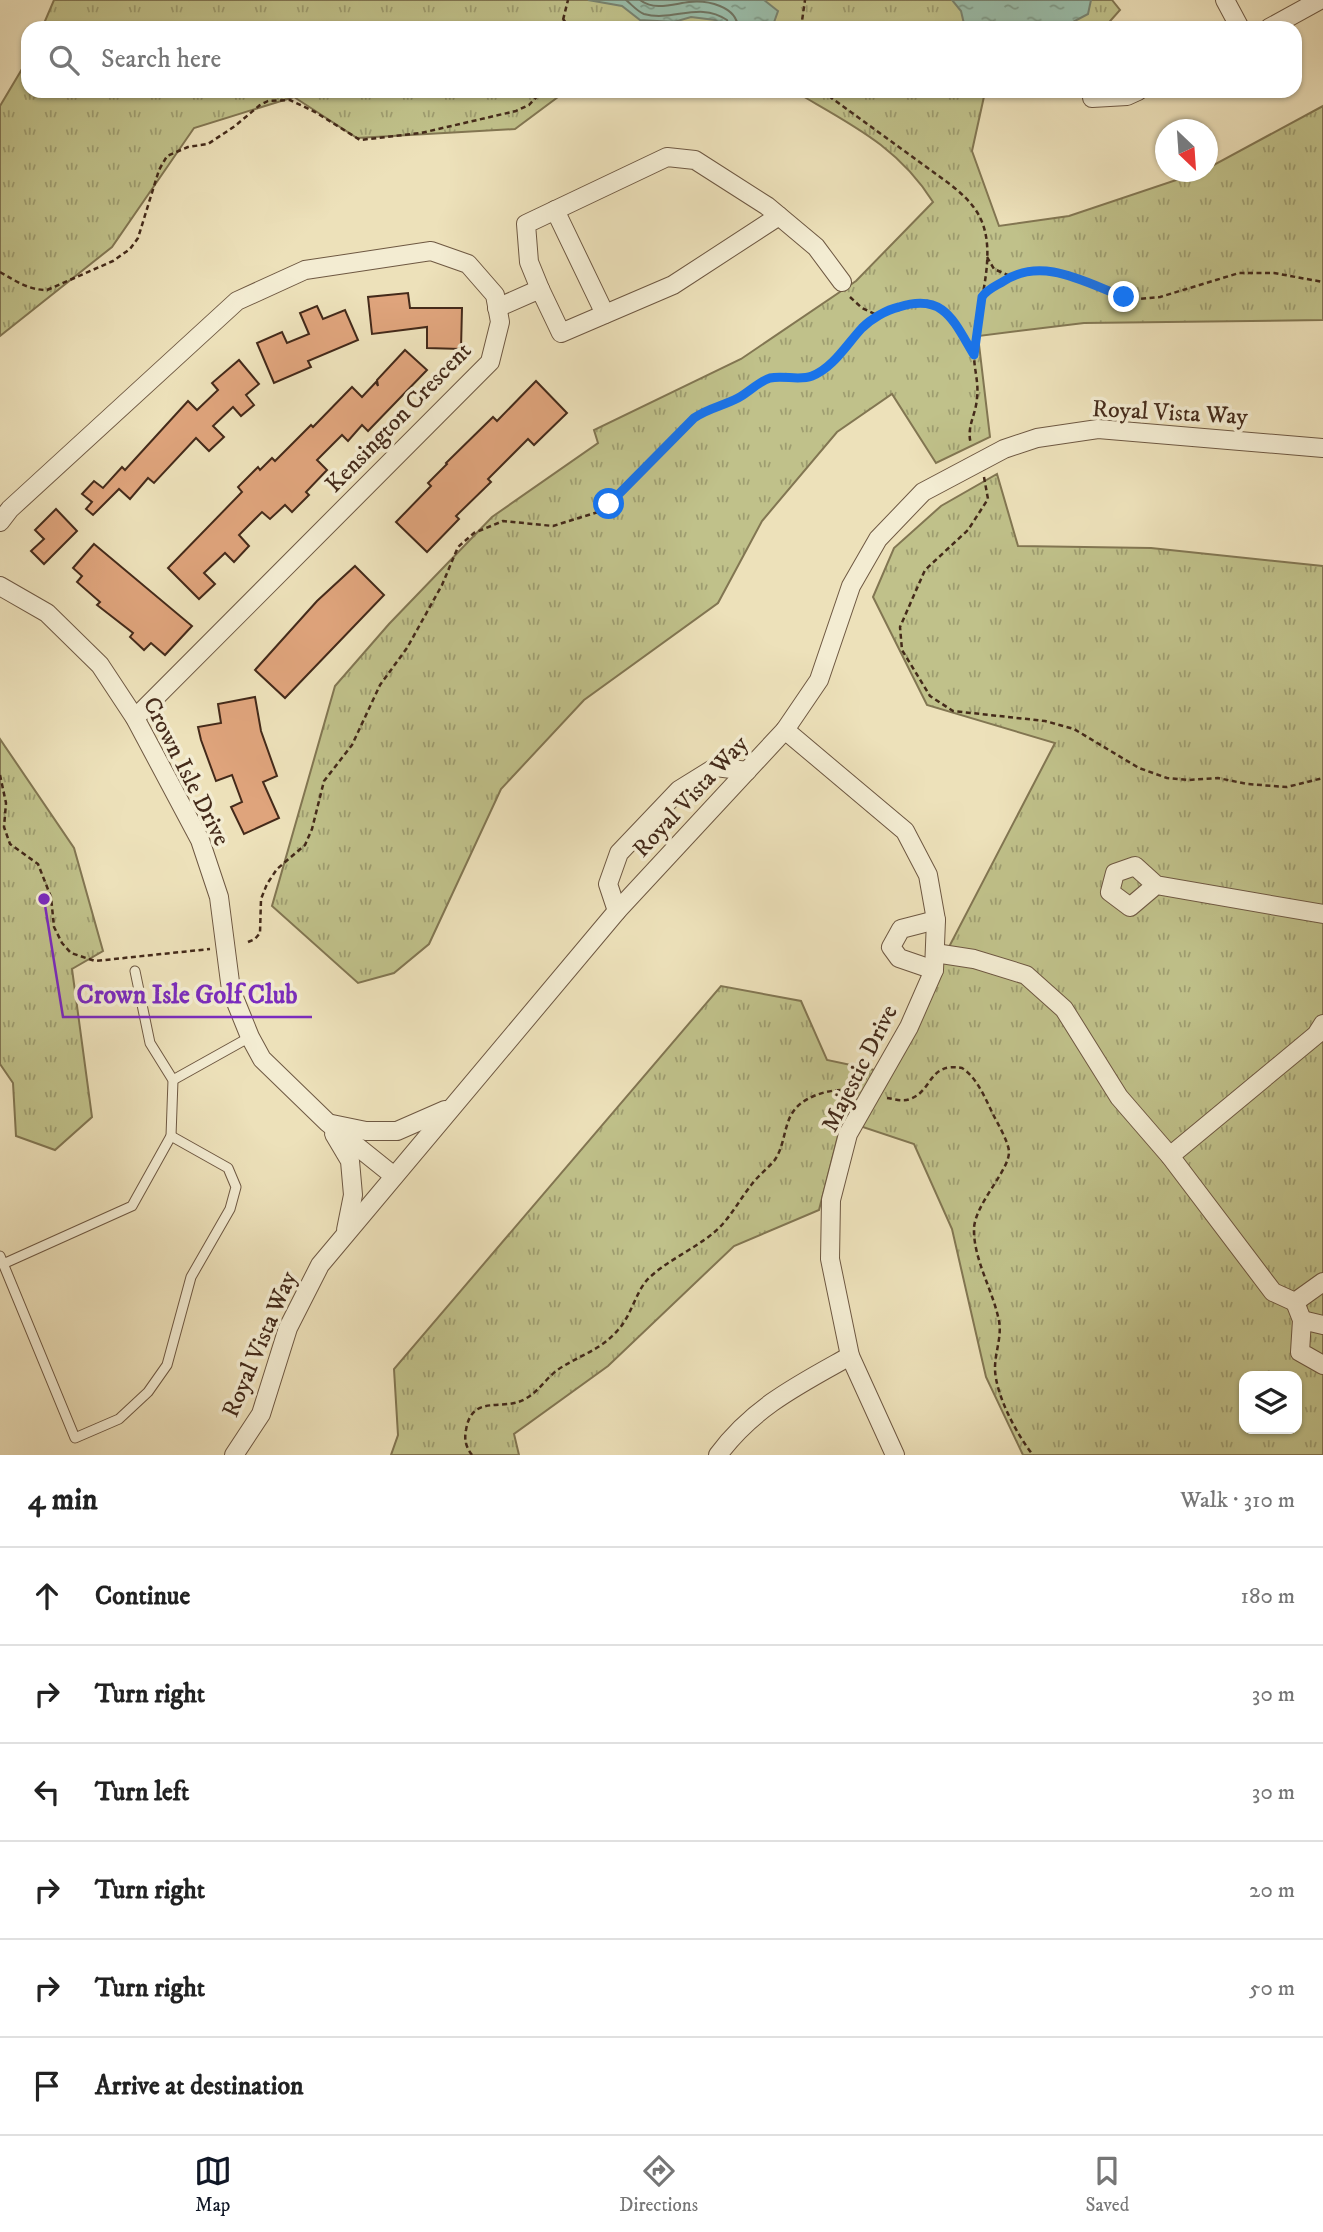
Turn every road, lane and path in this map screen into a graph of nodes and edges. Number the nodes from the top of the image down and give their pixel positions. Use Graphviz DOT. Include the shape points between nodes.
graph roads {
  1 [pos="568,0"];
  2 [pos="805,0"];
  3 [pos="1225,0"];
  4 [pos="1320,0"];
  5 [pos="563,19"];
  6 [pos="802,21"];
  7 [pos="1236,21"];
  8 [pos="1282,21"];
  9 [pos="536,98"];
  10 [pos="832,98"];
  11 [pos="1104,98"];
  12 [pos="1092,99"];
  13 [pos="555,209"];
  14 [pos="779,216"];
  15 [pos="987,256"];
  16 [pos="0,272"];
  17 [pos="1010,276"];
  18 [pos="842,282"];
  19 [pos="1323,282"];
  20 [pos="540,289"];
  21 [pos="982,297"];
  22 [pos="497,308"];
  23 [pos="604,314"];
  24 [pos="879,316"];
  25 [pos="974,355"];
  26 [pos="971,444"];
  27 [pos="1323,448"];
  28 [pos="984,477"];
  29 [pos="0,522"];
  30 [pos="0,586"];
  31 [pos="135,718"];
  32 [pos="785,730"];
  33 [pos="747,771"];
  34 [pos="0,775"];
  35 [pos="1323,778"];
  36 [pos="1156,885"];
  37 [pos="617,911"];
  38 [pos="1323,914"];
  39 [pos="936,920"];
  40 [pos="248,942"];
  41 [pos="214,948"];
  42 [pos="935,961"];
  43 [pos="135,971"];
  44 [pos="1323,1024"];
  45 [pos="250,1037"];
  46 [pos="173,1080"];
  47 [pos="858,1091"];
  48 [pos="883,1098"];
  49 [pos="451,1107"];
  50 [pos="328,1123"];
  51 [pos="171,1136"];
  52 [pos="1170,1156"];
  53 [pos="394,1176"];
  54 [pos="346,1234"];
  55 [pos="2,1260"];
  56 [pos="1323,1282"];
  57 [pos="1295,1302"];
  58 [pos="1302,1320"];
  59 [pos="1323,1325"];
  60 [pos="850,1356"];
  61 [pos="1323,1365"];
  62 [pos="234,1455"];
  63 [pos="471,1455"];
  64 [pos="718,1455"];
  65 [pos="895,1455"];
  66 [pos="1034,1455"];
  1 -- 5 [label="path"];
  2 -- 6 [label="path"];
  3 -- 7 [label="street"];
  4 -- 8 [label="street"];
  9 -- 16 [label="path" via="516,111 421,133 360,140 290,100 268,102 208,144 167,156 138,238 121,257 47,290 23,286"];
  10 -- 15 [label="path" via="968,200 985,230"];
  11 -- 12 [label="street"];
  13 -- 14 [label="street" via="667,157 695,160"];
  13 -- 20 [label="street" via="526,224 529,262"];
  13 -- 23 [label="street"];
  14 -- 18 [label="street" via="816,247"];
  14 -- 23 [label="street" via="673,285"];
  15 -- 17 [label="path" via="994,269"];
  15 -- 21 [label="path"];
  17 -- 19 [label="path" via="1051,270 1137,299 1160,297 1239,273 1274,273"];
  17 -- 21 [label="path"];
  18 -- 24 [label="path" via="852,300"];
  20 -- 22 [label="street"];
  20 -- 23 [label="street" via="561,333"];
  21 -- 25 [label="path"];
  22 -- 29 [label="street" via="495,295 468,264 431,251 305,271 237,301"];
  22 -- 31 [label="street, Kensington Crescent" via="500,322 490,362"];
  24 -- 25 [label="path" via="928,301 951,320"];
  24 -- 40 [label="path" via="814,376 766,379 741,397 694,418 621,495 598,512 553,526 503,521 474,533 458,547 442,585 380,685 352,745 324,781 305,845 267,884 261,899 260,933"];
  25 -- 26 [label="path" via="978,386 968,435"];
  27 -- 32 [label="street, Royal Vista Way" via="1098,429 1037,438 978,462 923,492 878,539 850,586 818,680"];
  28 -- 35 [label="path" via="988,499 968,530 925,570 900,627 902,650 930,696 953,711 1074,729 1139,768 1167,778 1218,778 1287,787"];
  30 -- 31 [label="street, Crown Isle Drive" via="47,612 100,665"];
  31 -- 45 [label="street, Crown Isle Drive" via="200,839 219,897 231,989"];
  32 -- 33 [label="street, Royal Vista Way"];
  32 -- 39 [label="street, Majestic Drive" via="905,831 928,875"];
  33 -- 37 [label="street, Royal Vista Way"];
  33 -- 37 [label="street" via="716,767 689,784 619,853 608,884"];
  34 -- 41 [label="path" via="10,844 38,864 51,897 54,927 71,953 95,961"];
  36 -- 38 [label="street"];
  37 -- 49 [label="street, Royal Vista Way"];
  39 -- 42 [label="street, Majestic Drive"];
  39 -- 42 [label="street" via="901,929 891,947 899,958"];
  42 -- 52 [label="street" via="974,959 1026,975 1064,1009 1119,1097"];
  42 -- 60 [label="street, Majestic Drive" via="909,1027 848,1134 831,1200 830,1259"];
  43 -- 46 [label="lane" via="150,1043"];
  44 -- 52 [label="street" via="1317,1035"];
  45 -- 46 [label="lane"];
  45 -- 50 [label="street, Crown Isle Drive" via="262,1059"];
  46 -- 51 [label="lane"];
  47 -- 63 [label="path" via="813,1096 795,1108 773,1163 713,1233 647,1280 625,1320 602,1346 555,1372 525,1399 475,1411 465,1435"];
  48 -- 66 [label="path" via="911,1099 936,1073 962,1068 976,1082 1005,1140 1007,1161 981,1205 974,1231 999,1322 998,1385 1017,1430"];
  49 -- 50 [label="street" via="397,1131 366,1131"];
  49 -- 53 [label="street, Royal Vista Way"];
  50 -- 53 [label="street, Crown Isle Drive"];
  50 -- 54 [label="street" via="350,1161 353,1195"];
  51 -- 55 [label="lane" via="132,1206"];
  51 -- 55 [label="lane" via="228,1168 236,1187 230,1209 191,1278 167,1365 148,1392 119,1419 75,1438"];
  52 -- 57 [label="street" via="1273,1292"];
  53 -- 54 [label="street, Royal Vista Way"];
  54 -- 62 [label="street, Royal Vista Way" via="320,1265 288,1328 261,1414"];
  56 -- 57 [label="street"];
  57 -- 58 [label="street"];
  58 -- 59 [label="street"];
  58 -- 61 [label="street" via="1300,1352"];
  60 -- 64 [label="street" via="778,1395"];
  60 -- 65 [label="street, Majestic Drive"];
}
